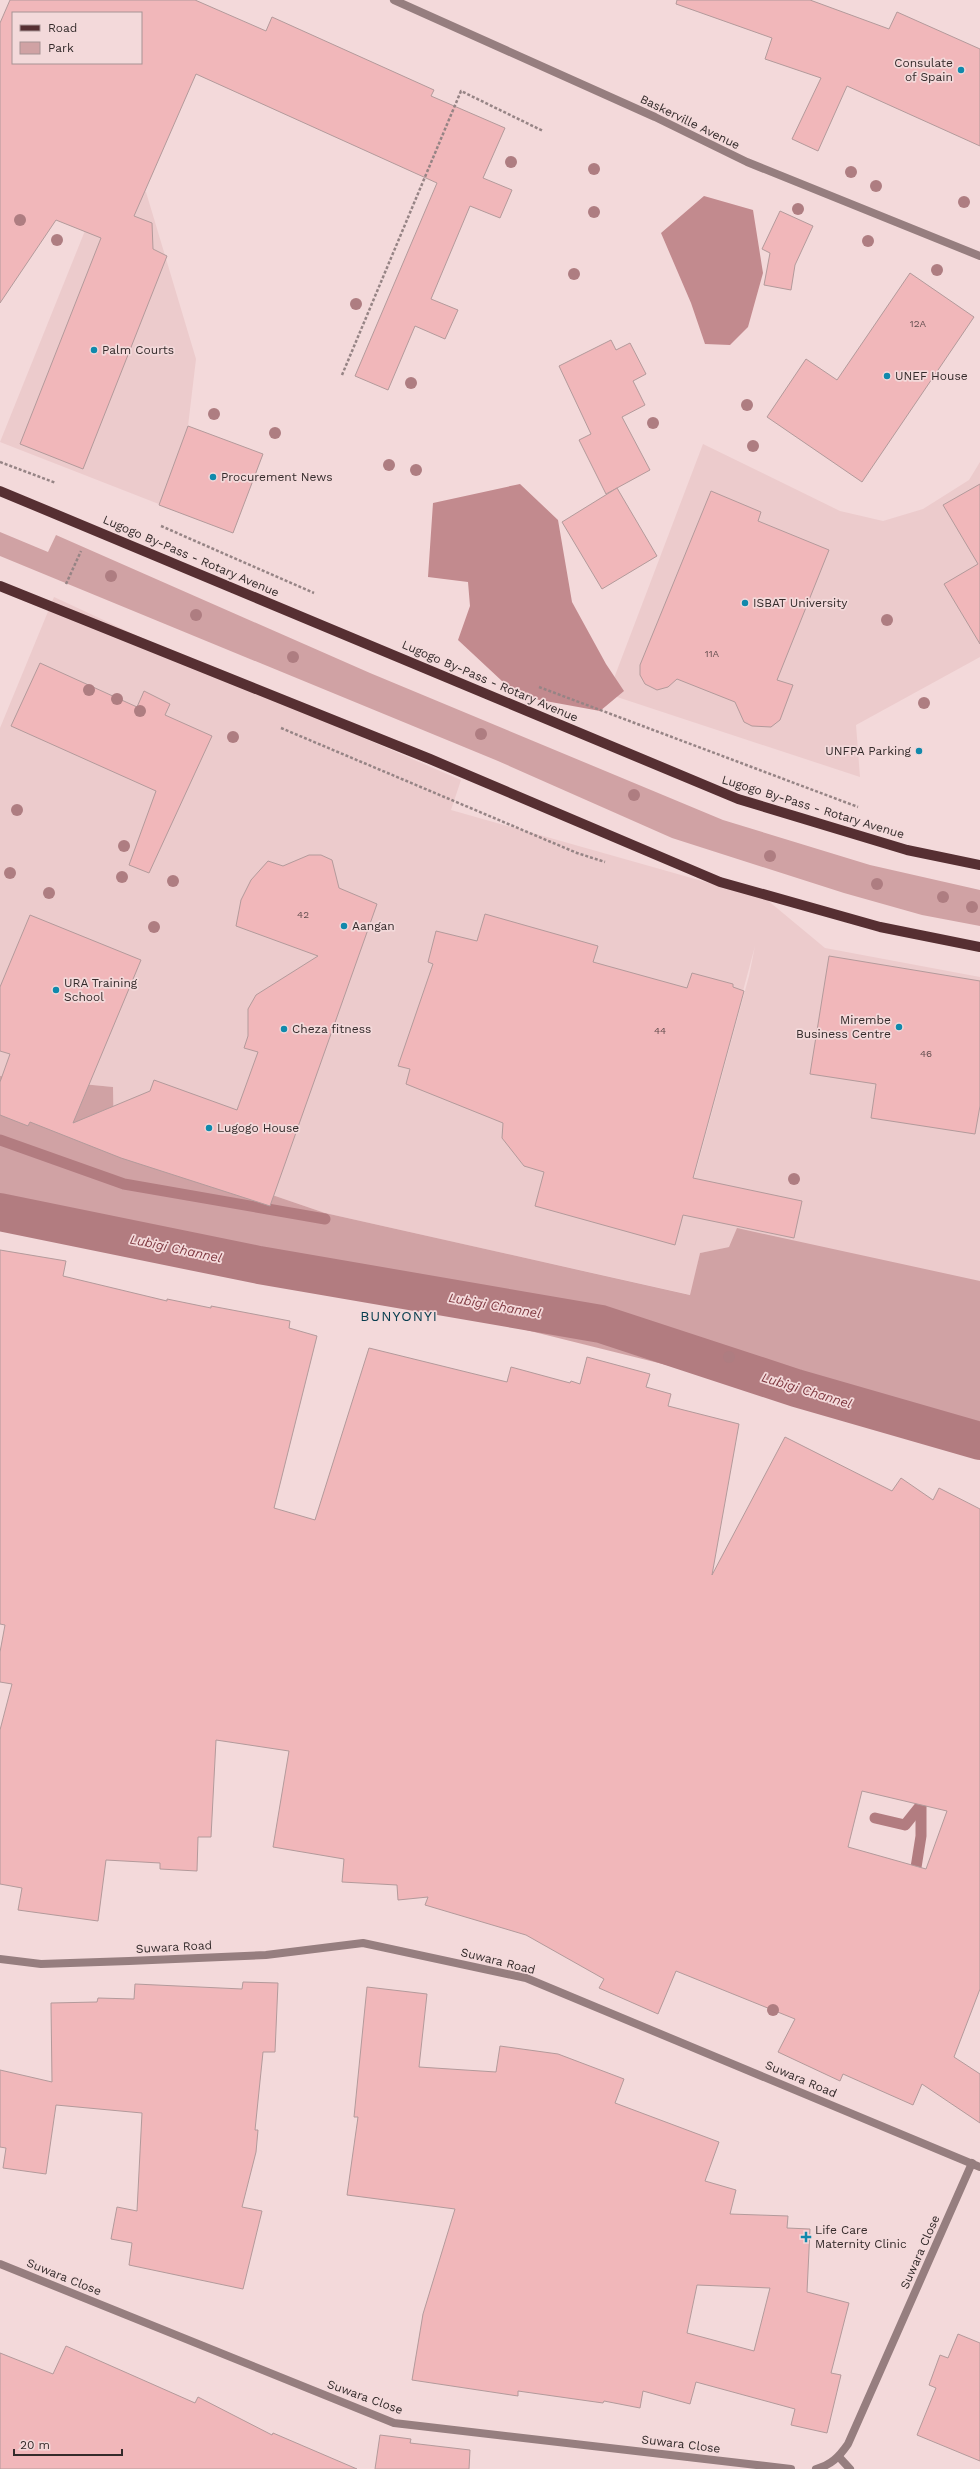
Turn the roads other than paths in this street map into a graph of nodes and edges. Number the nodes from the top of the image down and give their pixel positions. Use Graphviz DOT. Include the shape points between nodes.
graph roads {
  1 [pos="394,0"];
  2 [pos="980,256"];
  3 [pos="0,491"];
  4 [pos="0,586"];
  5 [pos="980,865"];
  6 [pos="980,947"];
  7 [pos="0,1959"];
  8 [pos="976,2165"];
  9 [pos="0,2264"];
  10 [pos="839,2458"];
  11 [pos="791,2469"];
  12 [pos="816,2469"];
  13 [pos="850,2469"];
  1 -- 2 [label="street, Baskerville Avenue" via="655,117 747,162"];
  3 -- 5 [label="main road, Lugogo By-Pass - Rotary Avenue" via="738,799 907,850"];
  4 -- 6 [label="main road" via="430,759 720,882 880,927"];
  7 -- 8 [label="street, Suwara Road" via="41,1964 266,1955 363,1943 526,1978"];
  8 -- 10 [label="street, Suwara Close" via="848,2444"];
  9 -- 11 [label="street, Suwara Close" via="394,2423"];
  10 -- 12 [label="street"];
  10 -- 13 [label="street"];
}
